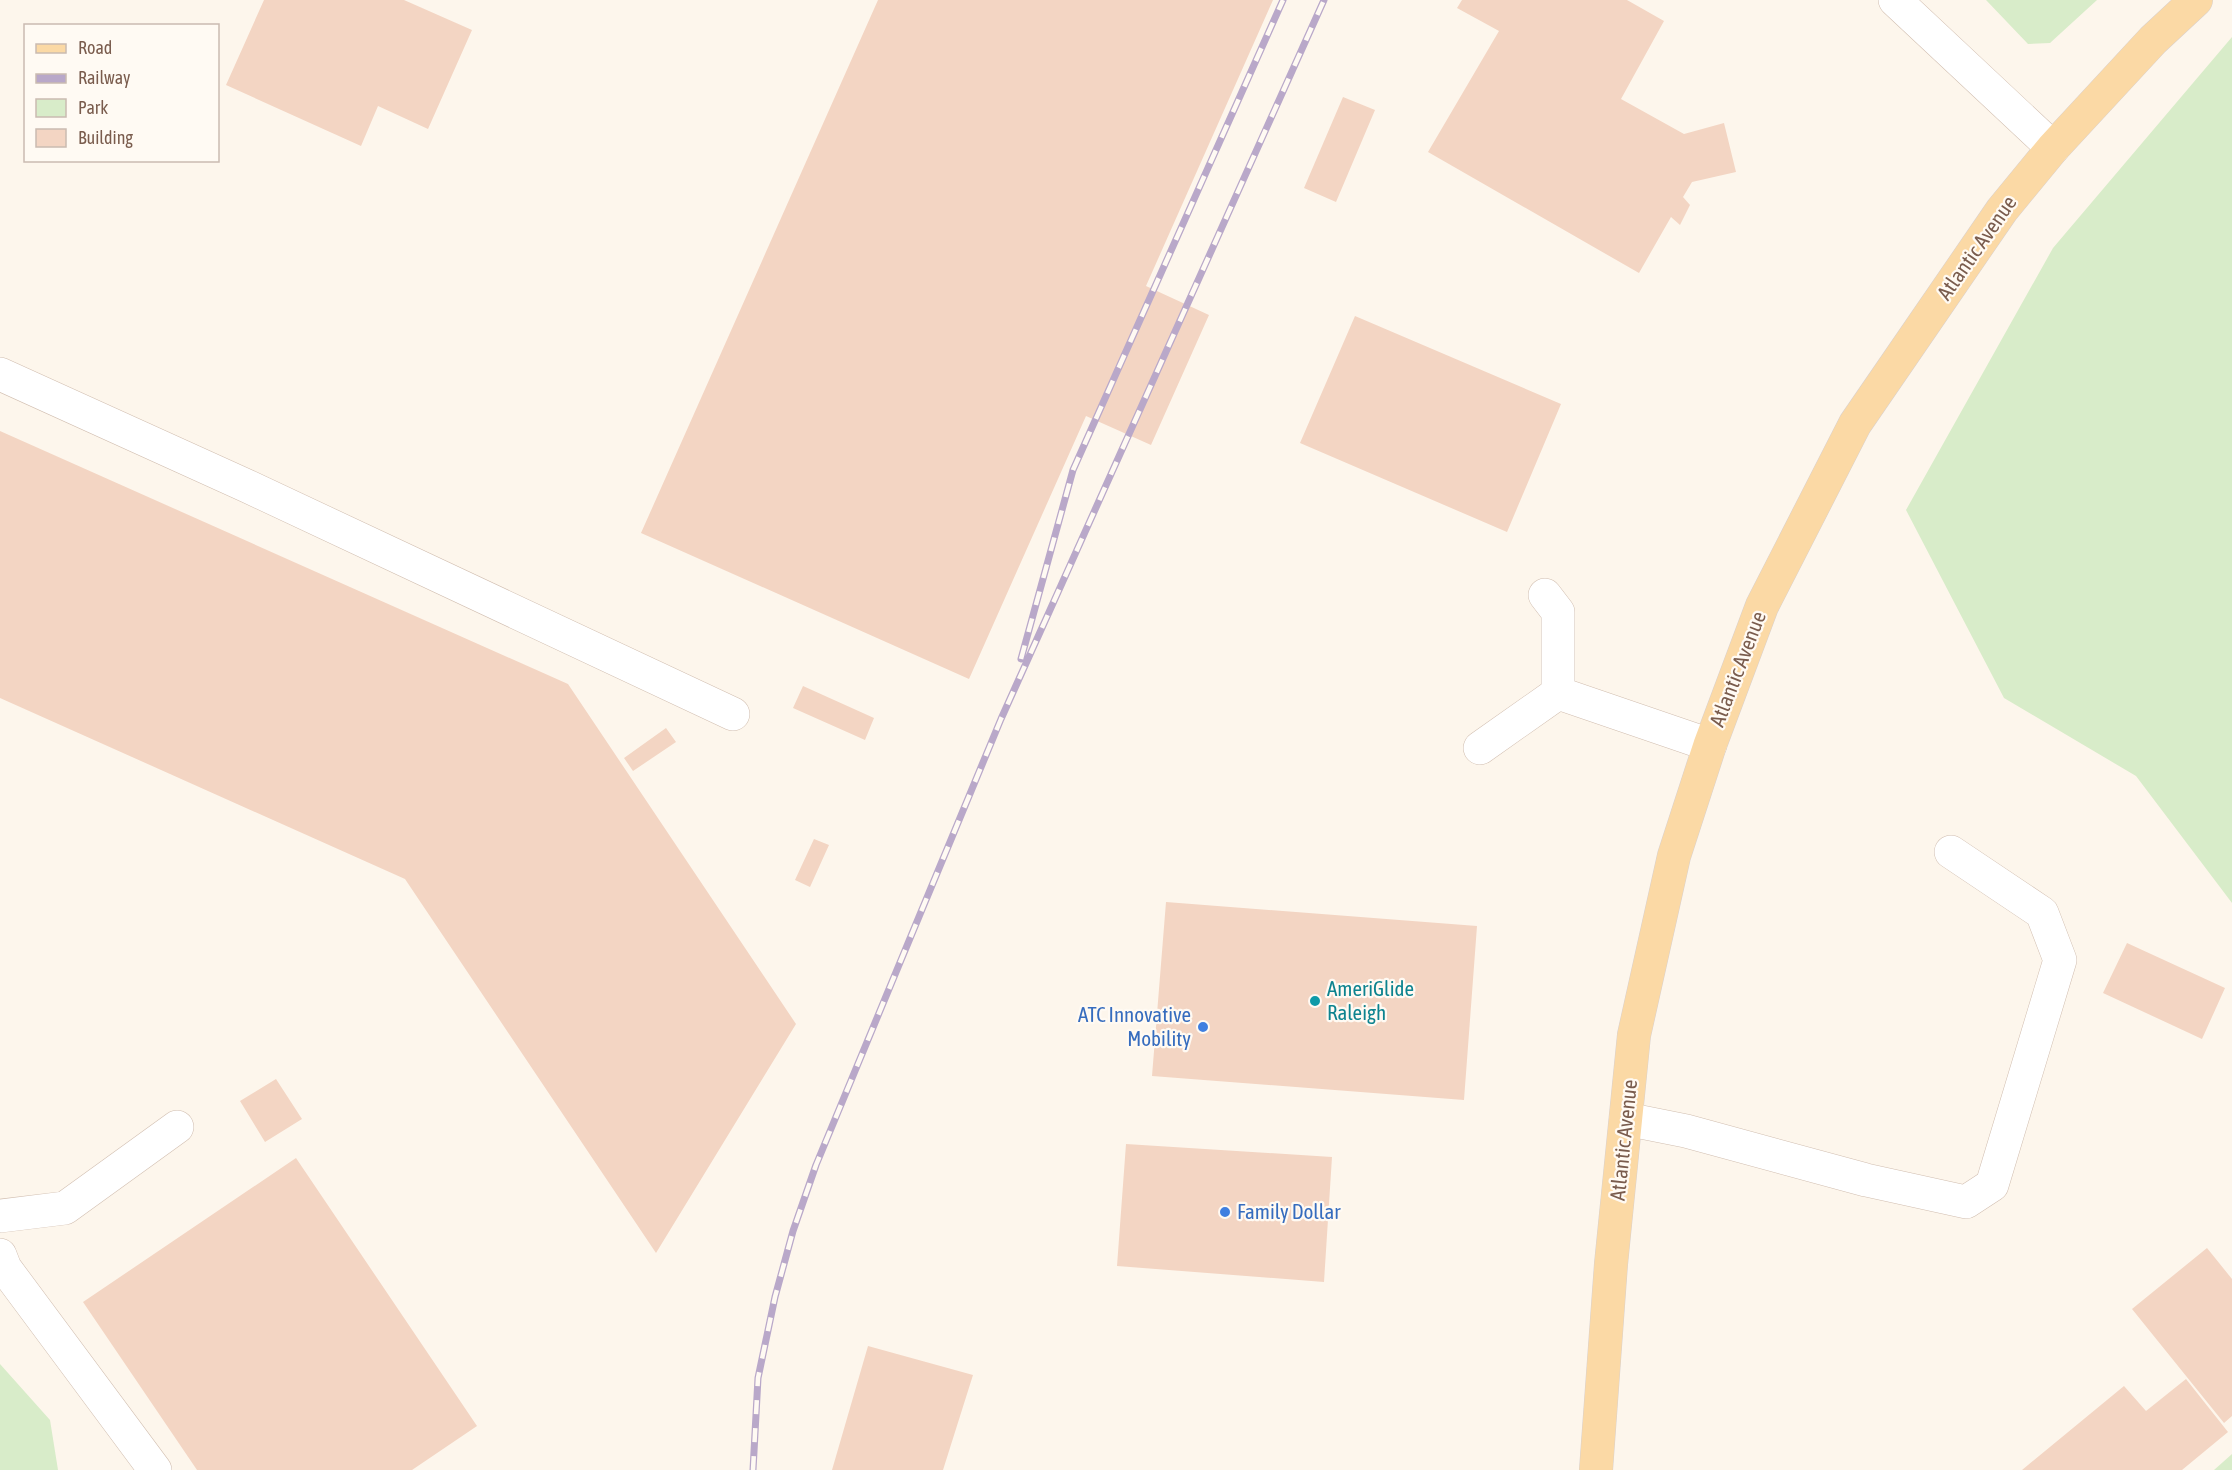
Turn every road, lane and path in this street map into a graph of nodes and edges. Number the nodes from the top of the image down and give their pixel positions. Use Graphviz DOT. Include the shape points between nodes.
graph roads {
  1 [pos="1895,0"];
  2 [pos="2196,0"];
  3 [pos="2053,148"];
  4 [pos="0,374"];
  5 [pos="1545,595"];
  6 [pos="1558,693"];
  7 [pos="733,714"];
  8 [pos="1710,745"];
  9 [pos="1480,748"];
  10 [pos="1951,852"];
  11 [pos="1626,1119"];
  12 [pos="177,1127"];
  13 [pos="0,1216"];
  14 [pos="0,1255"];
  15 [pos="155,1470"];
  16 [pos="1596,1470"];
  1 -- 3 [label="lane"];
  2 -- 3 [label="main road, Atlantic Avenue" via="2153,40"];
  3 -- 8 [label="main road, Atlantic Avenue" via="2002,210 1855,424 1762,606"];
  4 -- 7 [label="lane"];
  5 -- 6 [label="lane" via="1558,612"];
  6 -- 8 [label="lane"];
  6 -- 9 [label="lane"];
  8 -- 11 [label="main road, Atlantic Avenue" via="1674,856 1634,1035"];
  10 -- 11 [label="lane" via="2042,913 2060,960 1992,1185 1966,1202"];
  11 -- 16 [label="main road, Atlantic Avenue"];
  12 -- 13 [label="lane" via="65,1208"];
  14 -- 15 [label="lane" via="5,1268"];
}
